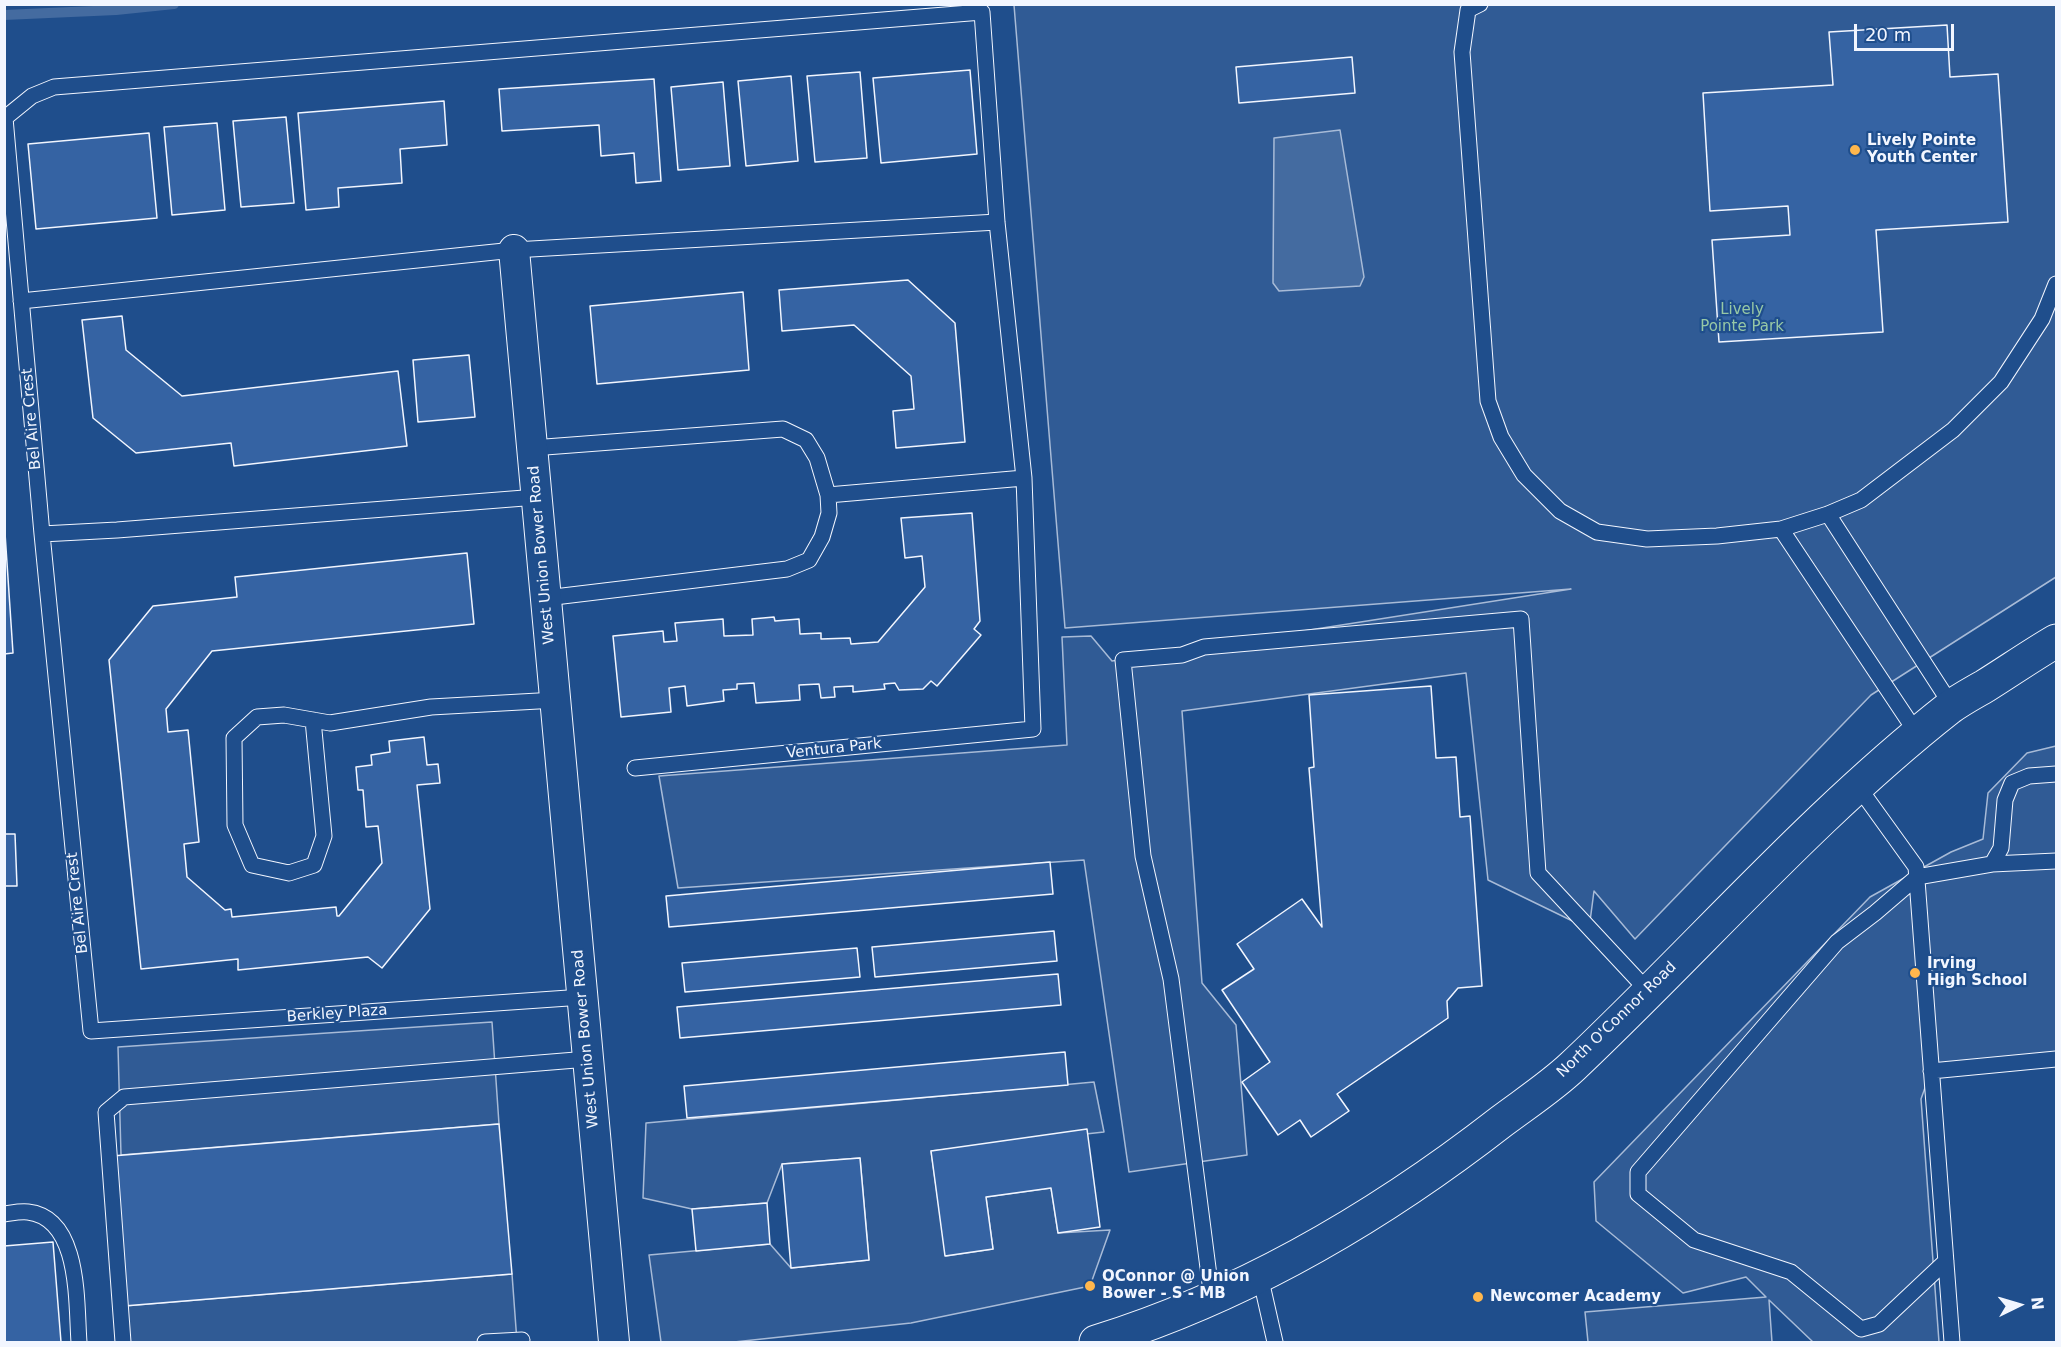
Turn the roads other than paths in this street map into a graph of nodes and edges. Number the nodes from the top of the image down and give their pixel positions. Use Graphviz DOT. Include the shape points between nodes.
graph roads {
  1 [pos="1480,4"];
  2 [pos="997,222"];
  3 [pos="514,250"];
  4 [pos="2056,284"];
  5 [pos="21,301"];
  6 [pos="532,447"];
  7 [pos="1024,478"];
  8 [pos="828,495"];
  9 [pos="537,497"];
  10 [pos="1828,514"];
  11 [pos="1782,529"];
  12 [pos="42,534"];
  13 [pos="546,598"];
  14 [pos="2056,640"];
  15 [pos="556,700"];
  16 [pos="1952,706"];
  17 [pos="313,720"];
  18 [pos="1918,735"];
  19 [pos="635,768"];
  20 [pos="2056,774"];
  21 [pos="1857,785"];
  22 [pos="2056,861"];
  23 [pos="1992,864"];
  24 [pos="1917,877"];
  25 [pos="1648,991"];
  26 [pos="583,997"];
  27 [pos="91,1031"];
  28 [pos="588,1059"];
  29 [pos="2056,1059"];
  30 [pos="1931,1071"];
  31 [pos="4,1214"];
  32 [pos="1946,1262"];
  33 [pos="1260,1276"];
  34 [pos="1212,1299"];
  35 [pos="1150,1333"];
  36 [pos="522,1340"];
  37 [pos="79,1342"];
  38 [pos="123,1342"];
  39 [pos="485,1342"];
  40 [pos="614,1342"];
  41 [pos="1096,1342"];
  42 [pos="1275,1342"];
  43 [pos="1952,1342"];
  1 -- 11 [label="lane" via="1468,10 1462,52 1488,401 1501,437 1524,475 1560,511 1597,532 1647,539"];
  2 -- 3 [label="lane"];
  2 -- 5 [label="lane, Bel Aire Crest" via="982,12 78,85 54,87 32,96 5,118"];
  2 -- 7 [label="lane"];
  3 -- 5 [label="lane"];
  3 -- 6 [label="street, West Union Bower Road"];
  4 -- 10 [label="lane" via="2042,319 2001,382 1953,430 1901,471 1861,500"];
  5 -- 12 [label="lane, Bel Aire Crest"];
  6 -- 8 [label="lane" via="783,429 806,440 817,458"];
  6 -- 9 [label="street, West Union Bower Road"];
  7 -- 8 [label="lane"];
  7 -- 19 [label="lane, Ventura Park" via="1033,729"];
  8 -- 13 [label="lane" via="829,513 822,537 809,560 787,569"];
  9 -- 12 [label="lane"];
  9 -- 13 [label="street, West Union Bower Road"];
  10 -- 11 [label="lane"];
  10 -- 16 [label="lane"];
  11 -- 18 [label="lane"];
  12 -- 27 [label="lane, Bel Aire Crest"];
  13 -- 15 [label="street, West Union Bower Road"];
  14 -- 16 [label="main road, North O'Connor Road"];
  15 -- 17 [label="lane" via="431,707 330,723"];
  15 -- 26 [label="street, West Union Bower Road"];
  16 -- 18 [label="main road, North O'Connor Road"];
  17 -- 17 [label="lane" via="324,836 314,865 289,873 252,865 235,825 234,738 257,717 284,715"];
  18 -- 21 [label="main road, North O'Connor Road"];
  20 -- 23 [label="lane" via="2029,776 2012,783 2005,800 2001,848"];
  21 -- 24 [label="lane" via="1916,867"];
  21 -- 25 [label="main road, North O'Connor Road"];
  22 -- 23 [label="lane"];
  23 -- 24 [label="lane"];
  24 -- 30 [label="lane"];
  24 -- 32 [label="lane" via="1837,942 1638,1172 1638,1194 1694,1240 1791,1272 1861,1329 1879,1324"];
  25 -- 33 [label="main road, North O'Connor Road" via="1571,1068 1470,1146 1311,1250"];
  25 -- 34 [label="lane" via="1538,873 1521,619 1204,646 1182,655 1123,660 1143,856 1171,979"];
  26 -- 27 [label="lane, Berkley Plaza"];
  26 -- 28 [label="street, West Union Bower Road"];
  28 -- 38 [label="lane" via="124,1097 106,1112"];
  28 -- 40 [label="street, West Union Bower Road"];
  29 -- 30 [label="lane"];
  30 -- 32 [label="lane"];
  31 -- 37 [label="lane" via="28,1212 50,1220 64,1238 72,1260"];
  32 -- 43 [label="lane"];
  33 -- 34 [label="main road, North O'Connor Road"];
  33 -- 42 [label="lane"];
  34 -- 35 [label="main road, North O'Connor Road"];
  35 -- 41 [label="main road, North O'Connor Road"];
  36 -- 39 [label="lane"];
}
